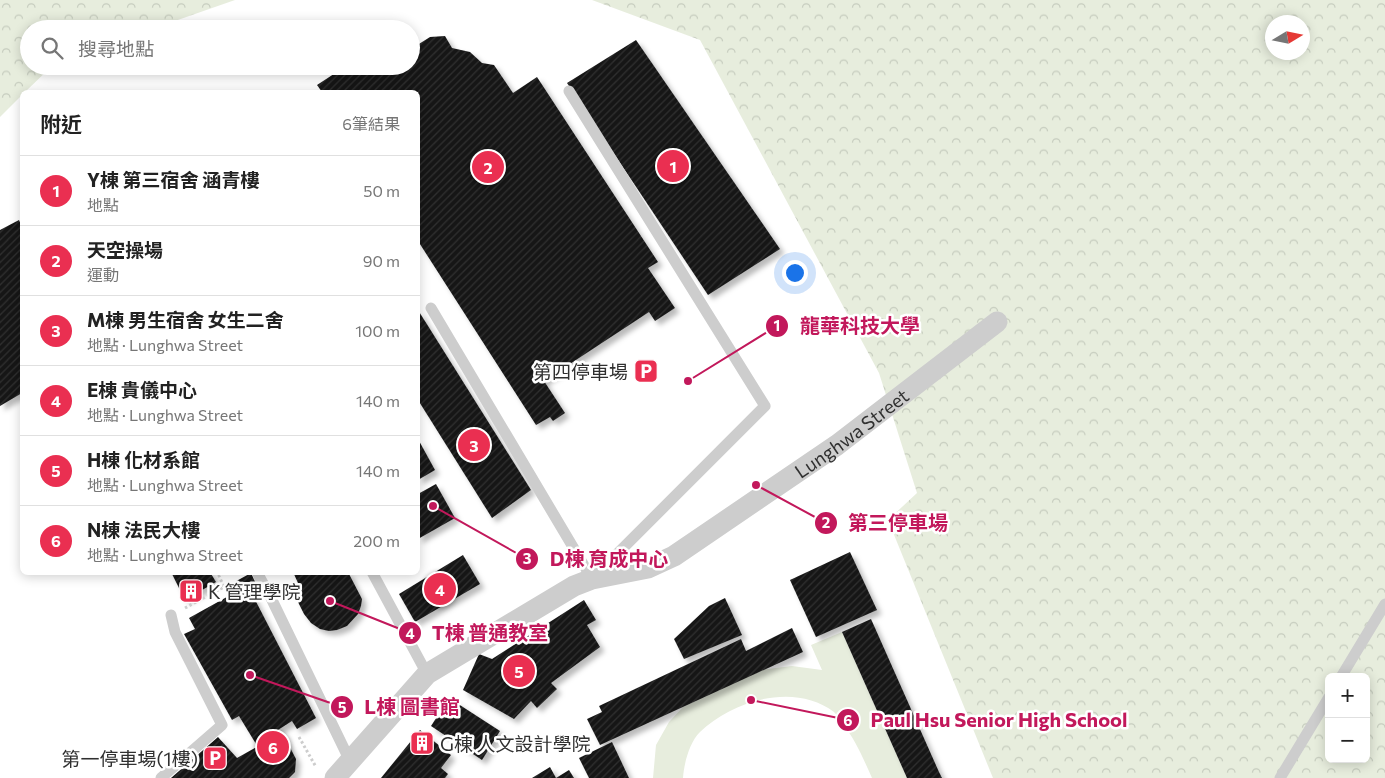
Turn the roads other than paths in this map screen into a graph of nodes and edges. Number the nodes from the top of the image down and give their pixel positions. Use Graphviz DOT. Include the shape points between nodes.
graph roads {
  1 [pos="569,90"];
  2 [pos="431,308"];
  3 [pos="997,322"];
  4 [pos="259,575"];
  5 [pos="374,575"];
  6 [pos="592,578"];
  7 [pos="1385,604"];
  8 [pos="171,615"];
  9 [pos="1343,673"];
  10 [pos="426,674"];
  11 [pos="1325,704"];
  12 [pos="350,762"];
  13 [pos="326,774"];
  14 [pos="161,778"];
  15 [pos="1280,778"];
  1 -- 6 [label="lane" via="765,406"];
  2 -- 6 [label="lane"];
  3 -- 6 [label="street, Lunghwa Street" via="837,445 674,556 648,568"];
  4 -- 12 [label="lane"];
  5 -- 10 [label="lane"];
  6 -- 10 [label="street, Lunghwa Street"];
  7 -- 9 [label="lane"];
  8 -- 14 [label="lane" via="175,632 222,725"];
  10 -- 12 [label="street, Lunghwa Street"];
  11 -- 15 [label="lane"];
  12 -- 13 [label="street, Lunghwa Street"];
}
